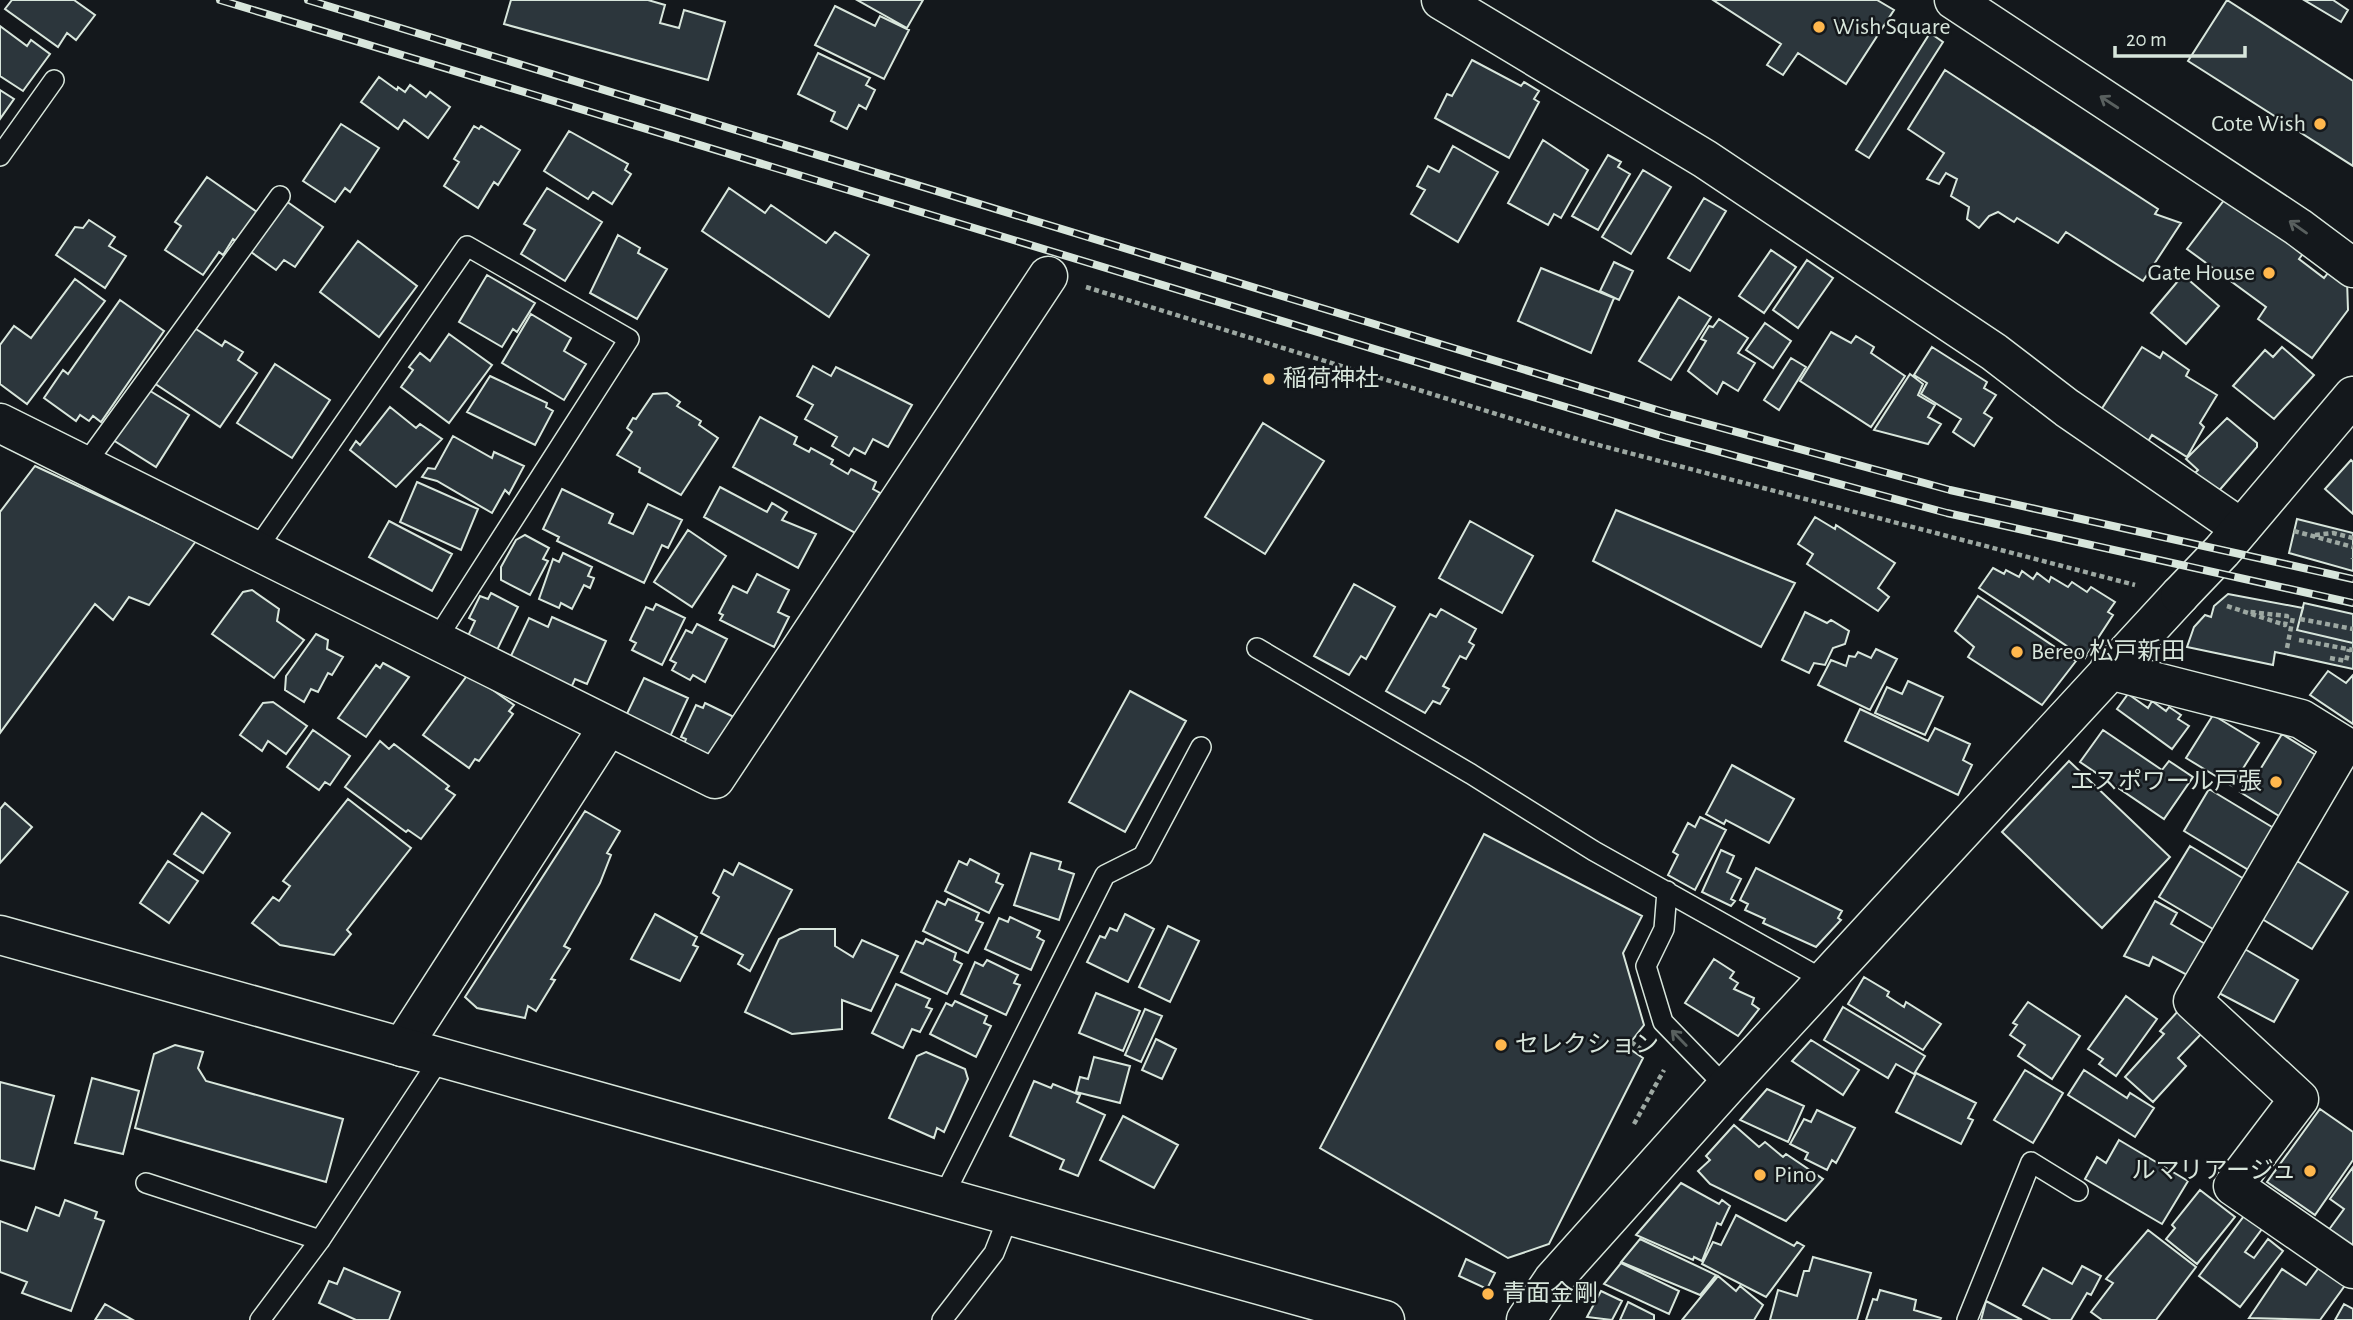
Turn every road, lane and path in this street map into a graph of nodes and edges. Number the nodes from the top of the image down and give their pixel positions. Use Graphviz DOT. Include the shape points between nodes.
graph roads {
  1 [pos="1441,0"];
  2 [pos="1954,0"];
  3 [pos="54,79"];
  4 [pos="0,156"];
  5 [pos="279,196"];
  6 [pos="2353,268"];
  7 [pos="1048,276"];
  8 [pos="2347,413"];
  9 [pos="0,424"];
  10 [pos="84,466"];
  11 [pos="2241,528"];
  12 [pos="2287,529"];
  13 [pos="2314,536"];
  14 [pos="2353,538"];
  15 [pos="2353,547"];
  16 [pos="256,550"];
  17 [pos="2180,595"];
  18 [pos="2216,603"];
  19 [pos="2300,619"];
  20 [pos="2353,629"];
  21 [pos="2294,639"];
  22 [pos="436,640"];
  23 [pos="1257,648"];
  24 [pos="2287,648"];
  25 [pos="2351,649"];
  26 [pos="2350,655"];
  27 [pos="2330,658"];
  28 [pos="2109,670"];
  29 [pos="608,727"];
  30 [pos="1201,747"];
  31 [pos="1667,891"];
  32 [pos="0,935"];
  33 [pos="1824,980"];
  34 [pos="402,1047"];
  35 [pos="441,1057"];
  36 [pos="1726,1087"];
  37 [pos="146,1182"];
  38 [pos="2078,1191"];
  39 [pos="943,1197"];
  40 [pos="1009,1215"];
  41 [pos="320,1240"];
  42 [pos="2353,1269"];
  43 [pos="260,1320"];
  44 [pos="942,1320"];
  45 [pos="1385,1320"];
  46 [pos="1526,1320"];
  47 [pos="1967,1320"];
  1 -- 11 [label="street" via="1705,159 1994,352"];
  6 -- 2 [label="street, one-way"];
  3 -- 4 [label="lane"];
  5 -- 10 [label="lane"];
  7 -- 17 [label="path" via="1587,442"];
  7 -- 29 [label="street" via="715,779"];
  8 -- 11 [label="street"];
  9 -- 10 [label="street"];
  10 -- 16 [label="street"];
  11 -- 17 [label="street"];
  12 -- 13 [label="path"];
  13 -- 14 [label="path" via="2333,533"];
  13 -- 15 [label="path"];
  16 -- 22 [label="street"];
  16 -- 22 [label="lane" via="467,246 629,339"];
  17 -- 28 [label="street"];
  18 -- 21 [label="path" via="2285,625 2290,620"];
  19 -- 20 [label="path"];
  21 -- 24 [label="path"];
  21 -- 25 [label="path"];
  22 -- 29 [label="street"];
  23 -- 31 [label="lane"];
  25 -- 26 [label="path"];
  26 -- 27 [label="path" via="2346,662"];
  28 -- 33 [label="street"];
  28 -- 42 [label="street" via="2301,719 2343,744 2193,1001 2299,1099 2233,1186"];
  29 -- 34 [label="street"];
  30 -- 39 [label="lane" via="1143,856 1105,876"];
  31 -- 33 [label="lane"];
  36 -- 31 [label="lane, one-way" via="1665,1025 1656,1000 1646,966 1664,929"];
  32 -- 34 [label="street"];
  33 -- 36 [label="street"];
  34 -- 35 [label="street"];
  35 -- 39 [label="street"];
  35 -- 41 [label="lane"];
  36 -- 46 [label="street" via="1553,1280"];
  37 -- 41 [label="lane"];
  38 -- 47 [label="lane" via="2031,1162"];
  39 -- 40 [label="street"];
  40 -- 44 [label="lane" via="994,1253"];
  40 -- 45 [label="street"];
  41 -- 43 [label="lane"];
}
